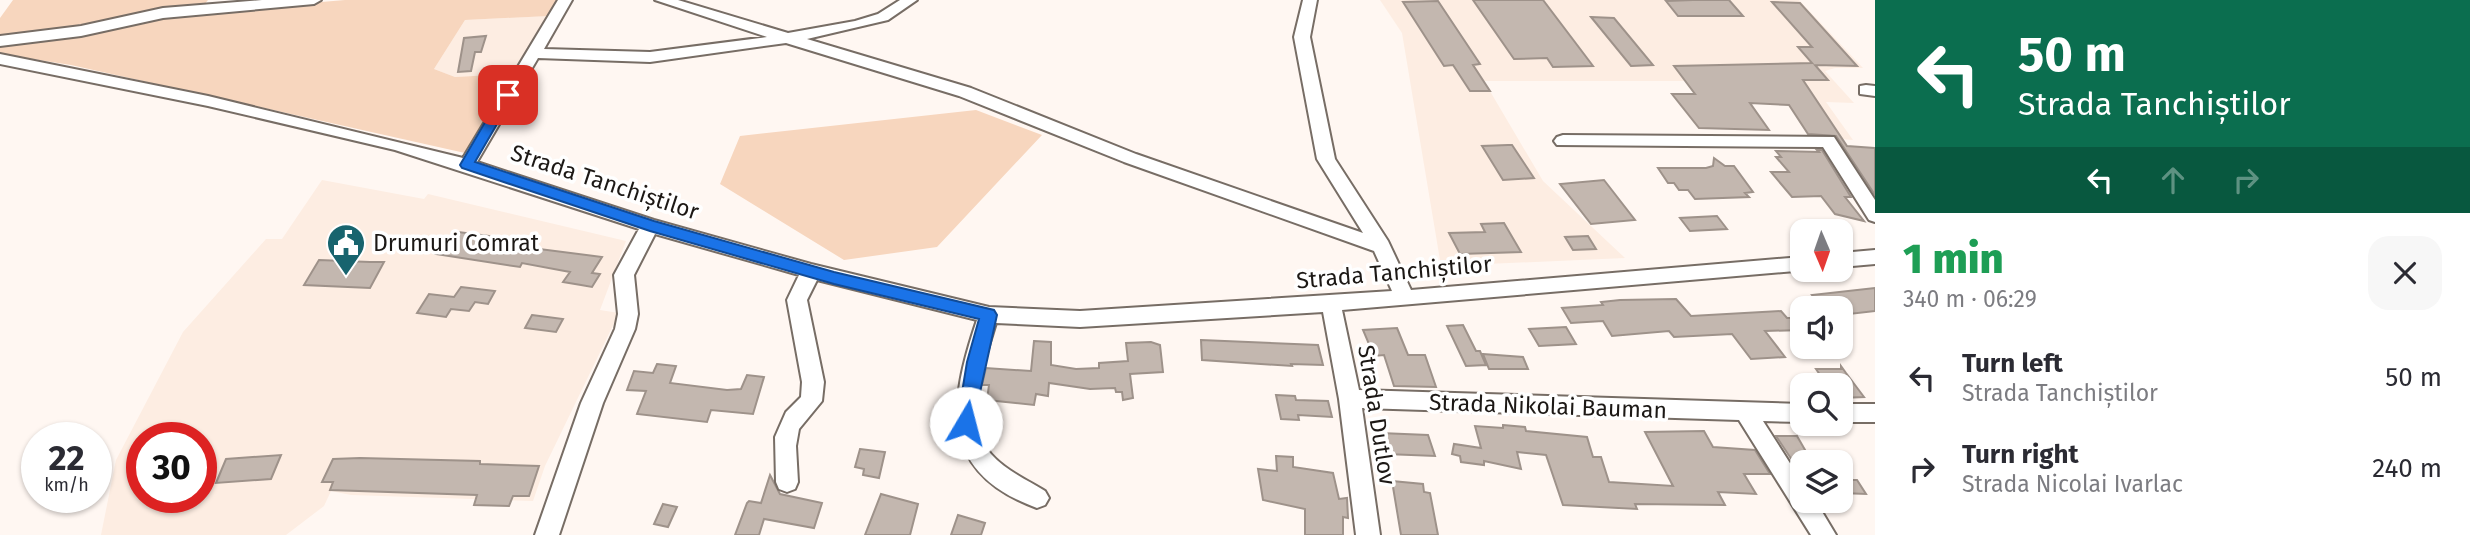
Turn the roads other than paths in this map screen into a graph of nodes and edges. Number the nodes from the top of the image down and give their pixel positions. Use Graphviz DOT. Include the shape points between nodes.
graph roads {
  1 [pos="314,0"];
  2 [pos="565,0"];
  3 [pos="662,0"];
  4 [pos="909,0"];
  5 [pos="1310,0"];
  6 [pos="784,37"];
  7 [pos="0,41"];
  8 [pos="532,52"];
  9 [pos="0,59"];
  10 [pos="1563,141"];
  11 [pos="467,165"];
  12 [pos="1875,215"];
  13 [pos="650,226"];
  14 [pos="1381,246"];
  15 [pos="1875,257"];
  16 [pos="1853,259"];
  17 [pos="1790,265"];
  18 [pos="811,271"];
  19 [pos="1404,298"];
  20 [pos="1332,304"];
  21 [pos="989,315"];
  22 [pos="1350,399"];
  23 [pos="1746,413"];
  24 [pos="1790,413"];
  25 [pos="1853,413"];
  26 [pos="1875,413"];
  27 [pos="787,482"];
  28 [pos="1037,498"];
  29 [pos="547,535"];
  30 [pos="1368,535"];
  31 [pos="1824,535"];
  1 -- 7 [label="street" via="163,13 80,31"];
  2 -- 8 [label="street"];
  3 -- 6 [label="street"];
  4 -- 6 [label="street" via="883,17"];
  5 -- 14 [label="street" via="1302,37 1326,159"];
  6 -- 8 [label="street" via="650,57"];
  6 -- 14 [label="street" via="965,92 1130,158"];
  8 -- 11 [label="street"];
  9 -- 11 [label="street, Strada Tanchiștilor" via="319,126"];
  10 -- 12 [label="street" via="1828,141"];
  11 -- 13 [label="street, Strada Tanchiștilor"];
  13 -- 18 [label="street, Strada Tanchiștilor"];
  13 -- 29 [label="street" via="624,275 625,329 592,403"];
  14 -- 19 [label="street"];
  15 -- 16 [label="street"];
  17 -- 19 [label="street, Strada Tanchiștilor"];
  18 -- 21 [label="street, Strada Tanchiștilor"];
  18 -- 27 [label="street" via="797,300 813,382 811,401 790,421 784,441"];
  19 -- 20 [label="street, Strada Tanchiștilor"];
  20 -- 21 [label="street, Strada Tanchiștilor" via="1119,318"];
  20 -- 22 [label="street, Strada Dutlov"];
  21 -- 28 [label="street" via="966,423 982,460"];
  22 -- 23 [label="street, Strada Nikolai Bauman"];
  22 -- 30 [label="street, Strada Dutlov"];
  23 -- 24 [label="street, Strada Nikolai Bauman"];
  23 -- 31 [label="street"];
  25 -- 26 [label="street"];
}
